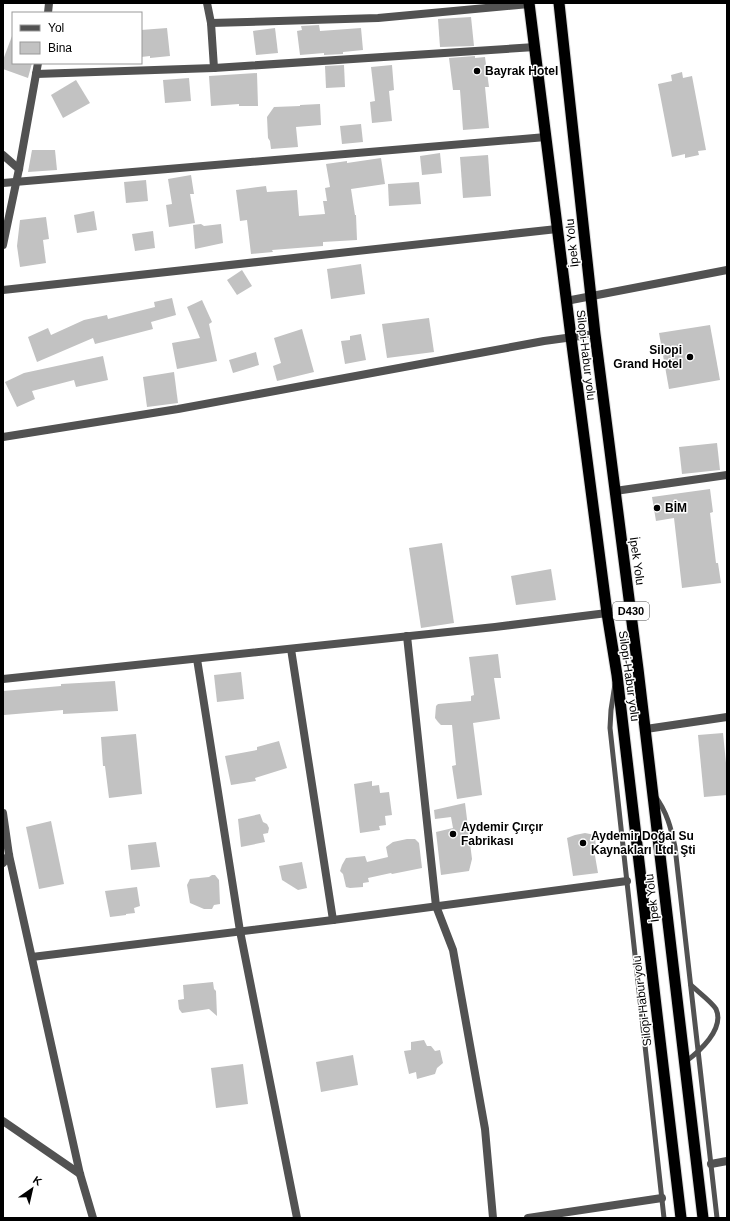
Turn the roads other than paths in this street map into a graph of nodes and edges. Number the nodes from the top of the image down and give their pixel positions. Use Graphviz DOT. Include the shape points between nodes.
graph roads {
  1 [pos="207,3"];
  2 [pos="559,3"];
  3 [pos="529,4"];
  4 [pos="212,23"];
  5 [pos="535,47"];
  6 [pos="38,64"];
  7 [pos="214,68"];
  8 [pos="36,74"];
  9 [pos="546,137"];
  10 [pos="3,155"];
  11 [pos="20,169"];
  12 [pos="16,182"];
  13 [pos="3,183"];
  14 [pos="557,230"];
  15 [pos="3,245"];
  16 [pos="727,270"];
  17 [pos="3,290"];
  18 [pos="591,296"];
  19 [pos="566,301"];
  20 [pos="595,334"];
  21 [pos="571,337"];
  22 [pos="3,437"];
  23 [pos="727,476"];
  24 [pos="615,491"];
  25 [pos="607,613"];
  26 [pos="407,636"];
  27 [pos="291,649"];
  28 [pos="197,659"];
  29 [pos="616,675"];
  30 [pos="3,679"];
  31 [pos="727,717"];
  32 [pos="646,729"];
  33 [pos="653,792"];
  34 [pos="3,813"];
  35 [pos="9,855"];
  36 [pos="3,863"];
  37 [pos="627,881"];
  38 [pos="436,906"];
  39 [pos="333,920"];
  40 [pos="240,931"];
  41 [pos="32,957"];
  42 [pos="690,985"];
  43 [pos="698,1052"];
  44 [pos="685,1062"];
  45 [pos="3,1121"];
  46 [pos="727,1161"];
  47 [pos="711,1164"];
  48 [pos="80,1174"];
  49 [pos="662,1198"];
  50 [pos="93,1218"];
  51 [pos="297,1218"];
  52 [pos="494,1218"];
  53 [pos="528,1218"];
  54 [pos="664,1218"];
  55 [pos="682,1218"];
  56 [pos="703,1218"];
  57 [pos="717,1218"];
  1 -- 4 [label="street"];
  2 -- 18 [label="highway, İpek Yolu / D430"];
  3 -- 4 [label="street" via="378,18"];
  3 -- 5 [label="highway, Silopi-Habur yolu / D430"];
  4 -- 7 [label="street"];
  5 -- 7 [label="street"];
  5 -- 9 [label="highway, Silopi-Habur yolu / D430"];
  6 -- 8 [label="street"];
  7 -- 8 [label="street"];
  8 -- 11 [label="street"];
  9 -- 12 [label="street"];
  9 -- 14 [label="highway, Silopi-Habur yolu / D430"];
  10 -- 11 [label="street"];
  11 -- 12 [label="street"];
  12 -- 13 [label="street"];
  12 -- 15 [label="street"];
  14 -- 17 [label="street"];
  14 -- 19 [label="highway, Silopi-Habur yolu / D430"];
  16 -- 18 [label="street"];
  18 -- 19 [label="street"];
  18 -- 20 [label="highway, İpek Yolu / D430"];
  19 -- 21 [label="highway, Silopi-Habur yolu / D430"];
  20 -- 21 [label="street"];
  20 -- 24 [label="highway, İpek Yolu / D430"];
  21 -- 22 [label="street" via="178,409"];
  21 -- 25 [label="highway, Silopi-Habur yolu / D430"];
  23 -- 24 [label="street"];
  24 -- 32 [label="highway, İpek Yolu / D430"];
  25 -- 26 [label="street" via="495,628"];
  25 -- 29 [label="highway, Silopi-Habur yolu / D430"];
  26 -- 27 [label="street"];
  26 -- 38 [label="street"];
  27 -- 28 [label="street"];
  27 -- 39 [label="street"];
  28 -- 30 [label="street"];
  28 -- 40 [label="street"];
  29 -- 37 [label="lane" via="610,728"];
  29 -- 55 [label="highway, Silopi-Habur yolu / D430"];
  31 -- 32 [label="street"];
  32 -- 33 [label="highway, İpek Yolu / D430"];
  33 -- 42 [label="lane" via="662,804 672,832"];
  33 -- 44 [label="highway, İpek Yolu / D430"];
  34 -- 35 [label="street"];
  35 -- 36 [label="street"];
  35 -- 41 [label="street"];
  37 -- 38 [label="street"];
  37 -- 49 [label="lane"];
  38 -- 39 [label="street"];
  38 -- 52 [label="street" via="453,950 485,1129"];
  39 -- 40 [label="street"];
  40 -- 41 [label="street"];
  40 -- 51 [label="street"];
  41 -- 48 [label="street"];
  42 -- 43 [label="lane"];
  42 -- 43 [label="lane" via="715,1008 718,1016 713,1035"];
  43 -- 44 [label="lane"];
  43 -- 47 [label="lane"];
  44 -- 56 [label="highway, İpek Yolu / D430"];
  45 -- 48 [label="street"];
  46 -- 47 [label="street"];
  47 -- 57 [label="lane"];
  48 -- 50 [label="street"];
  49 -- 53 [label="street"];
  49 -- 54 [label="lane"];
}
